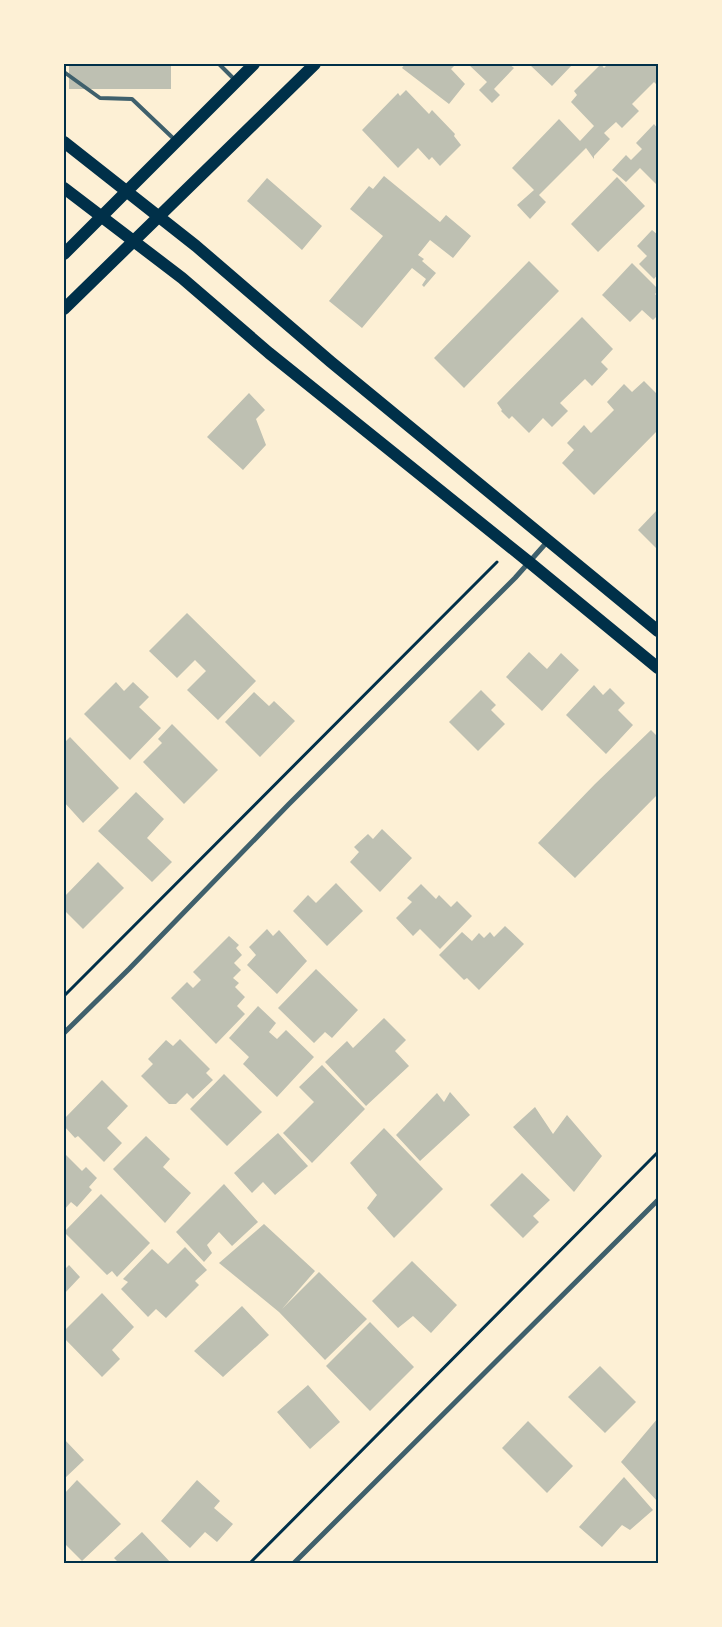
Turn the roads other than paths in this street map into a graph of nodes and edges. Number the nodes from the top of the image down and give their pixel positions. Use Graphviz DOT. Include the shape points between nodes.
graph roads {
  1 [pos="219,64"];
  2 [pos="254,64"];
  3 [pos="316,64"];
  4 [pos="64,72"];
  5 [pos="237,81"];
  6 [pos="177,141"];
  7 [pos="64,142"];
  8 [pos="64,188"];
  9 [pos="126,190"];
  10 [pos="100,216"];
  11 [pos="158,216"];
  12 [pos="133,241"];
  13 [pos="64,254"];
  14 [pos="64,309"];
  15 [pos="548,540"];
  16 [pos="529,562"];
  17 [pos="658,630"];
  18 [pos="658,668"];
  19 [pos="64,1034"];
  20 [pos="658,1200"];
  21 [pos="294,1563"];
  1 -- 5 [label="lane"];
  2 -- 5 [label="main road"];
  3 -- 11 [label="main road"];
  4 -- 6 [label="lane" via="100,98 132,99"];
  5 -- 6 [label="main road"];
  6 -- 9 [label="main road"];
  7 -- 9 [label="main road"];
  8 -- 10 [label="main road"];
  9 -- 10 [label="main road"];
  9 -- 11 [label="main road"];
  10 -- 12 [label="main road"];
  10 -- 13 [label="main road"];
  11 -- 12 [label="main road"];
  11 -- 15 [label="main road"];
  12 -- 14 [label="main road"];
  12 -- 16 [label="main road"];
  15 -- 16 [label="street"];
  15 -- 17 [label="main road"];
  16 -- 18 [label="main road"];
  16 -- 19 [label="street"];
  20 -- 21 [label="street"];
}
